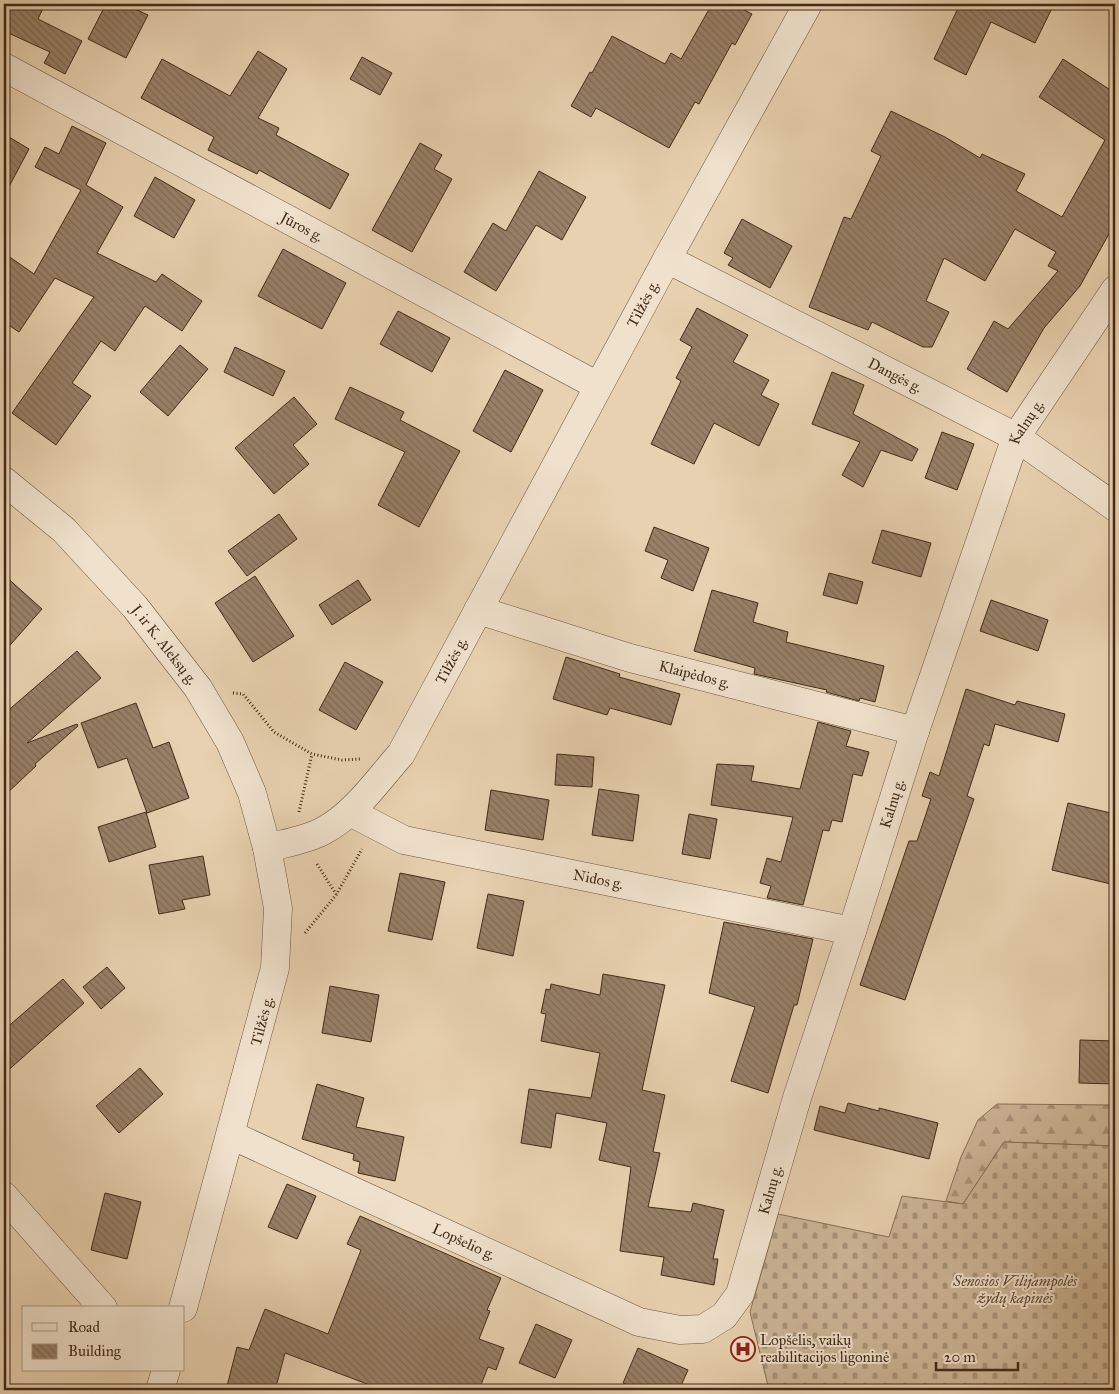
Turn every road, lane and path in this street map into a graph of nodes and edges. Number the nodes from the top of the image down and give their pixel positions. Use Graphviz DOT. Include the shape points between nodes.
graph roads {
  1 [pos="808,4"];
  2 [pos="4,67"];
  3 [pos="667,259"];
  4 [pos="1115,290"];
  5 [pos="598,386"];
  6 [pos="1016,437"];
  7 [pos="4,481"];
  8 [pos="1115,507"];
  9 [pos="478,610"];
  10 [pos="198,688"];
  11 [pos="915,731"];
  12 [pos="401,754"];
  13 [pos="350,812"];
  14 [pos="376,826"];
  15 [pos="267,848"];
  16 [pos="852,931"];
  17 [pos="275,968"];
  18 [pos="231,1135"];
  19 [pos="4,1196"];
  20 [pos="101,1306"];
  21 [pos="184,1306"];
  22 [pos="703,1329"];
  23 [pos="165,1372"];
  24 [pos="160,1390"];
  1 -- 3 [label="street, Tilžės g."];
  2 -- 5 [label="street, Jūros g."];
  3 -- 5 [label="street, Tilžės g."];
  3 -- 6 [label="street, Dangės g."];
  4 -- 6 [label="street, Kalnų g."];
  5 -- 9 [label="street, Tilžės g."];
  6 -- 8 [label="street, Dangės g."];
  6 -- 11 [label="street, Kalnų g."];
  7 -- 10 [label="street, J. ir K. Aleksų g." via="64,530 135,607"];
  9 -- 11 [label="street, Klaipėdos g." via="630,658"];
  9 -- 12 [label="street, Tilžės g."];
  10 -- 12 [label="path" via="242,694 274,732 312,754 342,760"];
  10 -- 15 [label="street, J. ir K. Aleksų g." via="230,742 252,793"];
  11 -- 16 [label="street, Kalnų g."];
  12 -- 13 [label="street, Tilžės g."];
  13 -- 14 [label="street, Nidos g."];
  13 -- 15 [label="street, Tilžės g." via="324,831"];
  14 -- 16 [label="street, Nidos g." via="404,840"];
  14 -- 17 [label="path" via="336,895"];
  15 -- 17 [label="street, Tilžės g." via="278,908"];
  16 -- 22 [label="street, Kalnų g." via="797,1098 740,1294 724,1316"];
  17 -- 18 [label="street, Tilžės g."];
  18 -- 21 [label="street, Tilžės g."];
  18 -- 22 [label="street, Lopšelio g." via="639,1322 680,1330"];
  19 -- 20 [label="street"];
  23 -- 24 [label="street"];
}
